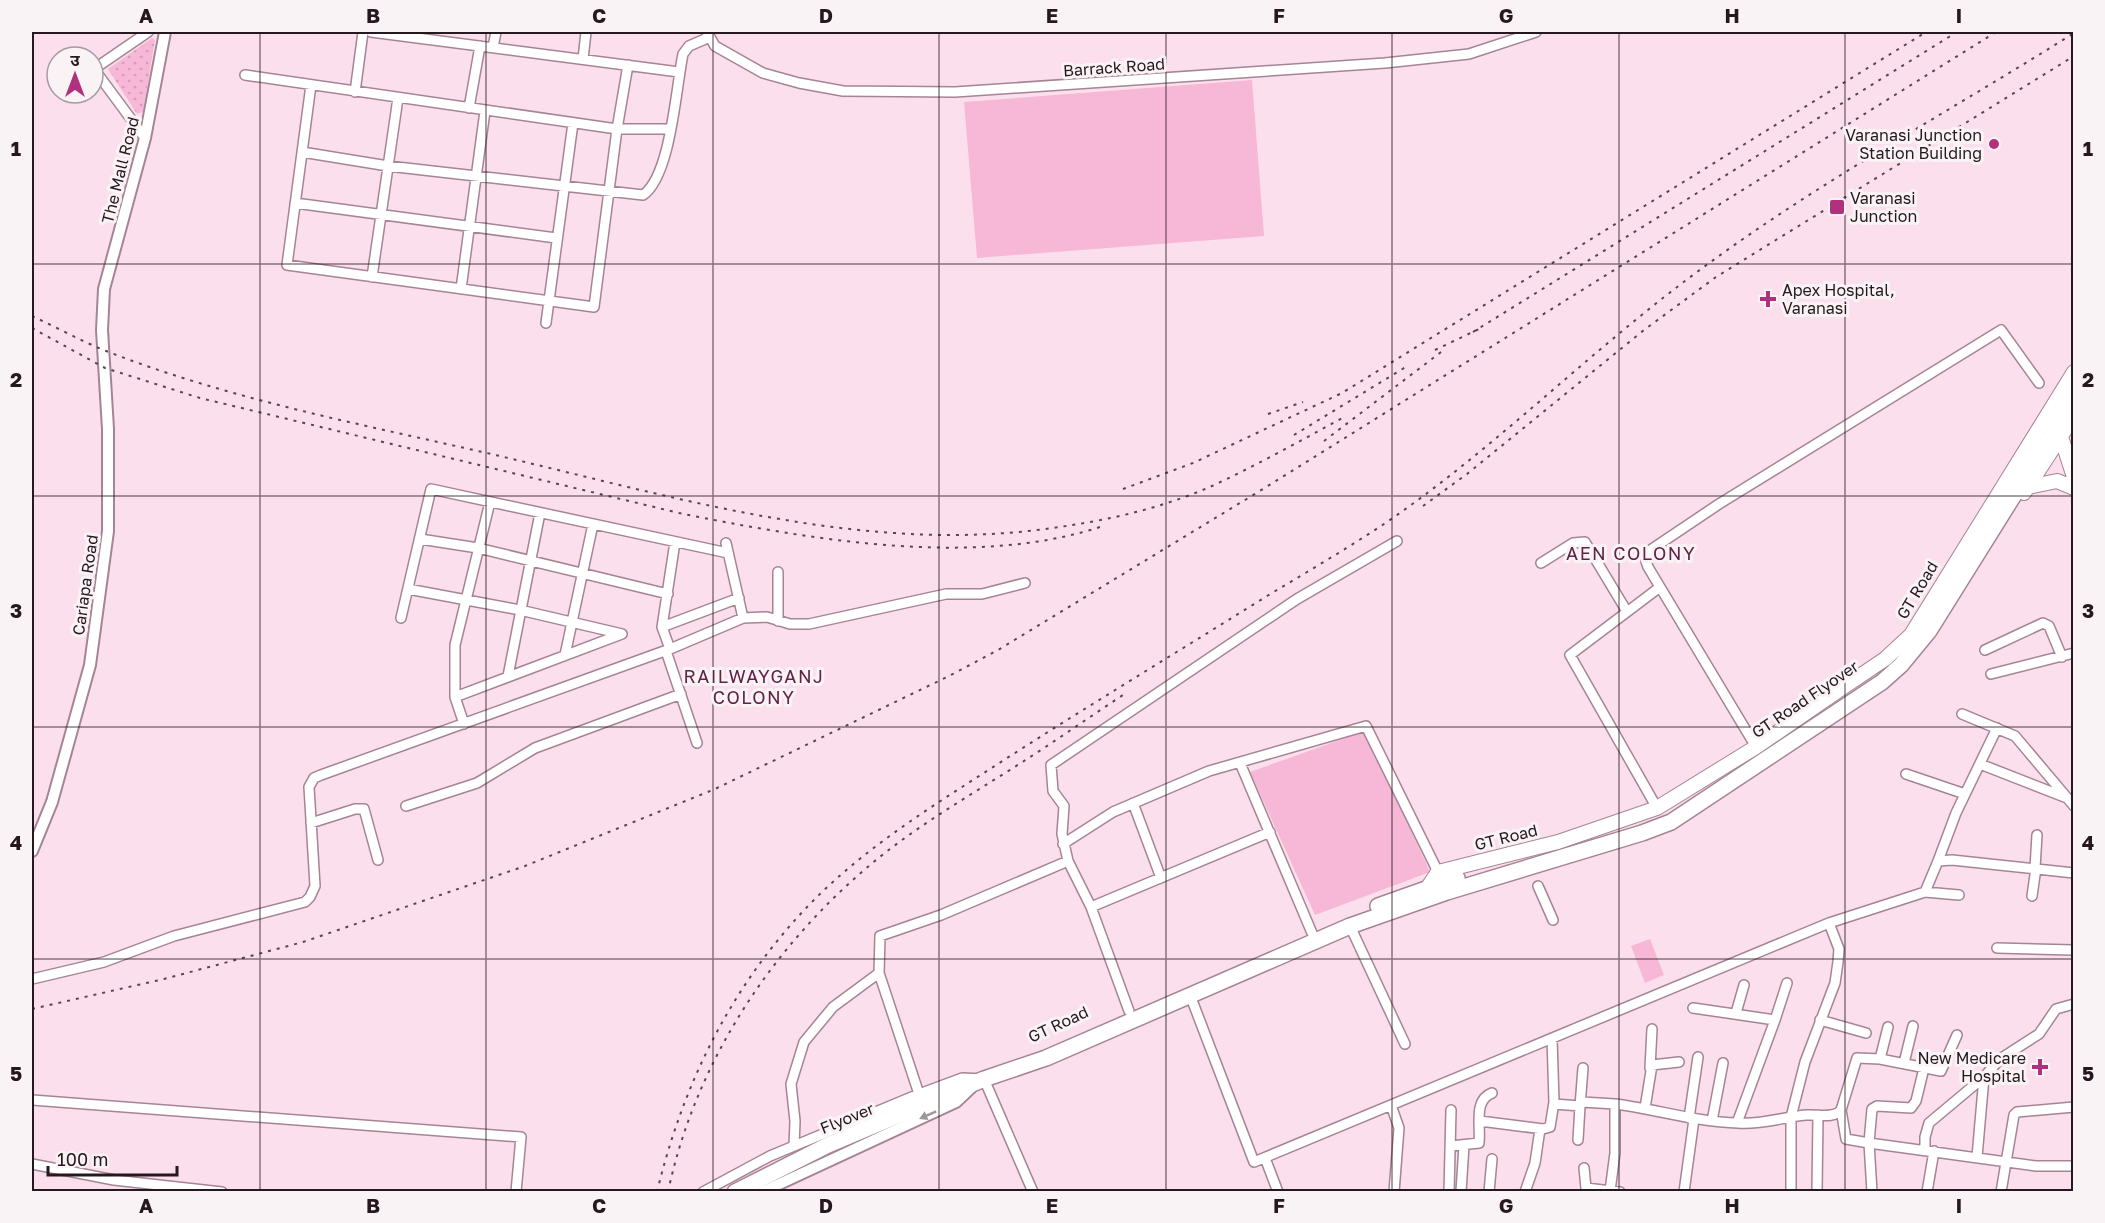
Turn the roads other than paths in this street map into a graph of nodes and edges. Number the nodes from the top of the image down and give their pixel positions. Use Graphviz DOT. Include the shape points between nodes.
graph roads {
  1 [pos="148,32"];
  2 [pos="165,32"];
  3 [pos="363,32"];
  4 [pos="372,32"];
  5 [pos="496,32"];
  6 [pos="586,32"];
  7 [pos="1536,32"];
  8 [pos="709,34"];
  9 [pos="480,46"];
  10 [pos="494,47"];
  11 [pos="583,59"];
  12 [pos="628,65"];
  13 [pos="679,72"];
  14 [pos="245,75"];
  15 [pos="311,85"];
  16 [pos="355,92"];
  17 [pos="398,98"];
  18 [pos="469,108"];
  19 [pos="485,111"];
  20 [pos="573,123"];
  21 [pos="617,129"];
  22 [pos="671,129"];
  23 [pos="145,138"];
  24 [pos="302,152"];
  25 [pos="388,166"];
  26 [pos="477,177"];
  27 [pos="563,188"];
  28 [pos="609,190"];
  29 [pos="295,202"];
  30 [pos="381,216"];
  31 [pos="470,226"];
  32 [pos="556,238"];
  33 [pos="372,277"];
  34 [pos="460,289"];
  35 [pos="548,301"];
  36 [pos="102,315"];
  37 [pos="546,323"];
  38 [pos="2073,372"];
  39 [pos="2073,380"];
  40 [pos="2039,382"];
  41 [pos="2073,399"];
  42 [pos="2069,428"];
  43 [pos="2073,477"];
  44 [pos="2028,487"];
  45 [pos="2073,488"];
  46 [pos="490,502"];
  47 [pos="540,513"];
  48 [pos="593,524"];
  49 [pos="420,539"];
  50 [pos="1397,541"];
  51 [pos="675,542"];
  52 [pos="726,543"];
  53 [pos="478,548"];
  54 [pos="728,553"];
  55 [pos="531,561"];
  56 [pos="1541,563"];
  57 [pos="778,572"];
  58 [pos="581,573"];
  59 [pos="1025,583"];
  60 [pos="1660,587"];
  61 [pos="408,589"];
  62 [pos="668,594"];
  63 [pos="739,598"];
  64 [pos="468,600"];
  65 [pos="520,610"];
  66 [pos="1626,610"];
  67 [pos="401,618"];
  68 [pos="743,618"];
  69 [pos="572,621"];
  70 [pos="778,621"];
  71 [pos="662,627"];
  72 [pos="668,650"];
  73 [pos="1985,650"];
  74 [pos="2073,653"];
  75 [pos="565,655"];
  76 [pos="2062,657"];
  77 [pos="1991,674"];
  78 [pos="508,676"];
  79 [pos="681,694"];
  80 [pos="455,698"];
  81 [pos="1962,714"];
  82 [pos="464,724"];
  83 [pos="1997,728"];
  84 [pos="697,743"];
  85 [pos="1756,747"];
  86 [pos="1240,763"];
  87 [pos="1980,764"];
  88 [pos="1906,774"];
  89 [pos="1965,794"];
  90 [pos="2071,802"];
  91 [pos="1133,803"];
  92 [pos="406,806"];
  93 [pos="1657,808"];
  94 [pos="311,823"];
  95 [pos="1270,832"];
  96 [pos="2037,835"];
  97 [pos="1063,844"];
  98 [pos="32,850"];
  99 [pos="378,860"];
  100 [pos="1068,861"];
  101 [pos="1938,861"];
  102 [pos="2036,868"];
  103 [pos="2073,873"];
  104 [pos="1161,878"];
  105 [pos="1443,882"];
  106 [pos="1538,886"];
  107 [pos="1925,892"];
  108 [pos="1430,893"];
  109 [pos="1959,894"];
  110 [pos="2032,896"];
  111 [pos="1090,907"];
  112 [pos="1553,921"];
  113 [pos="1348,922"];
  114 [pos="1828,923"];
  115 [pos="1312,933"];
  116 [pos="1997,948"];
  117 [pos="2073,950"];
  118 [pos="879,973"];
  119 [pos="32,979"];
  120 [pos="1787,983"];
  121 [pos="1744,985"];
  122 [pos="1190,994"];
  123 [pos="2073,1004"];
  124 [pos="1693,1008"];
  125 [pos="1129,1011"];
  126 [pos="1736,1013"];
  127 [pos="1775,1020"];
  128 [pos="1820,1020"];
  129 [pos="1913,1026"];
  130 [pos="1888,1028"];
  131 [pos="1652,1029"];
  132 [pos="1866,1033"];
  133 [pos="1956,1035"];
  134 [pos="1552,1038"];
  135 [pos="1405,1044"];
  136 [pos="1698,1058"];
  137 [pos="1880,1059"];
  138 [pos="1678,1062"];
  139 [pos="1723,1063"];
  140 [pos="1904,1063"];
  141 [pos="1022,1064"];
  142 [pos="1583,1068"];
  143 [pos="1924,1068"];
  144 [pos="1650,1069"];
  145 [pos="1984,1077"];
  146 [pos="980,1081"];
  147 [pos="1492,1093"];
  148 [pos="919,1094"];
  149 [pos="32,1100"];
  150 [pos="1554,1104"];
  151 [pos="1581,1104"];
  152 [pos="1615,1104"];
  153 [pos="1391,1105"];
  154 [pos="2073,1107"];
  155 [pos="1645,1108"];
  156 [pos="1451,1110"];
  157 [pos="1841,1110"];
  158 [pos="1818,1114"];
  159 [pos="1692,1118"];
  160 [pos="1791,1118"];
  161 [pos="1480,1121"];
  162 [pos="1712,1121"];
  163 [pos="1737,1124"];
  164 [pos="1540,1129"];
  165 [pos="1578,1140"];
  166 [pos="1869,1143"];
  167 [pos="1464,1145"];
  168 [pos="794,1146"];
  169 [pos="1451,1146"];
  170 [pos="1929,1151"];
  171 [pos="1977,1157"];
  172 [pos="1265,1158"];
  173 [pos="1492,1159"];
  174 [pos="2005,1161"];
  175 [pos="32,1164"];
  176 [pos="2073,1167"];
  177 [pos="1584,1168"];
  178 [pos="714,1189"];
  179 [pos="764,1190"];
  180 [pos="222,1191"];
  181 [pos="516,1191"];
  182 [pos="703,1191"];
  183 [pos="735,1191"];
  184 [pos="1033,1191"];
  185 [pos="1278,1191"];
  186 [pos="1394,1191"];
  187 [pos="1449,1191"];
  188 [pos="1461,1191"];
  189 [pos="1489,1191"];
  190 [pos="1525,1191"];
  191 [pos="1610,1191"];
  192 [pos="1620,1191"];
  193 [pos="1684,1191"];
  194 [pos="1791,1191"];
  195 [pos="1817,1191"];
  196 [pos="1872,1191"];
  197 [pos="1928,1191"];
  198 [pos="2001,1191"];
  1 -- 23 [label="street" via="94,69"];
  2 -- 23 [label="street, The Mall Road"];
  3 -- 16 [label="street"];
  4 -- 9 [label="street"];
  5 -- 10 [label="street"];
  6 -- 11 [label="street"];
  7 -- 8 [label="street, Barrack Road" via="1469,54 1395,62 955,92 843,91 799,83 763,73 715,45"];
  8 -- 13 [label="street" via="689,45"];
  9 -- 10 [label="street"];
  9 -- 18 [label="street"];
  10 -- 11 [label="street"];
  11 -- 12 [label="street"];
  12 -- 13 [label="street"];
  12 -- 21 [label="street"];
  13 -- 22 [label="street"];
  14 -- 15 [label="street"];
  15 -- 16 [label="street"];
  15 -- 24 [label="street"];
  16 -- 17 [label="street"];
  17 -- 18 [label="street"];
  17 -- 25 [label="street"];
  18 -- 19 [label="street"];
  19 -- 20 [label="street"];
  19 -- 26 [label="street"];
  20 -- 21 [label="street"];
  20 -- 27 [label="street"];
  21 -- 22 [label="street"];
  21 -- 28 [label="street"];
  22 -- 28 [label="street" via="651,190 644,195"];
  23 -- 36 [label="street, The Mall Road" via="104,289"];
  24 -- 25 [label="street"];
  24 -- 29 [label="street"];
  25 -- 26 [label="street"];
  25 -- 30 [label="street"];
  26 -- 27 [label="street"];
  26 -- 31 [label="street"];
  27 -- 28 [label="street"];
  27 -- 32 [label="street"];
  28 -- 35 [label="street" via="594,307"];
  29 -- 30 [label="street"];
  29 -- 33 [label="street" via="287,265"];
  30 -- 31 [label="street"];
  30 -- 33 [label="street"];
  31 -- 32 [label="street"];
  31 -- 34 [label="street"];
  32 -- 35 [label="street"];
  33 -- 34 [label="street"];
  34 -- 35 [label="street"];
  35 -- 37 [label="street"];
  36 -- 98 [label="street, Cariapa Road" via="108,531 90,665 52,802"];
  38 -- 85 [label="main road, GT Road" via="1911,635 1885,659"];
  39 -- 105 [label="highway, GT Road Flyover" via="1921,625 1876,673 1666,812 1639,824"];
  40 -- 60 [label="street" via="2001,330 1649,551 1646,561"];
  41 -- 105 [label="highway, GT Road Flyover" via="1929,631 1882,681 1671,822 1642,833"];
  42 -- 43 [label="main road"];
  42 -- 44 [label="main road, GT Road"];
  44 -- 45 [label="main road" via="2057,481"];
  44 -- 108 [label="main road, GT Road" via="1933,636 1907,666 1698,811 1643,837 1450,898"];
  46 -- 47 [label="street"];
  46 -- 49 [label="street" via="431,489"];
  46 -- 53 [label="street"];
  47 -- 48 [label="street"];
  47 -- 55 [label="street"];
  48 -- 51 [label="street"];
  48 -- 58 [label="street"];
  49 -- 53 [label="street"];
  49 -- 61 [label="street"];
  50 -- 97 [label="street" via="1297,598 1051,765 1053,791 1064,806"];
  51 -- 54 [label="street"];
  51 -- 62 [label="street"];
  52 -- 54 [label="street"];
  53 -- 55 [label="street"];
  53 -- 64 [label="street"];
  54 -- 63 [label="street"];
  55 -- 58 [label="street"];
  55 -- 65 [label="street"];
  56 -- 66 [label="street" via="1573,543 1585,542"];
  57 -- 70 [label="street"];
  58 -- 62 [label="street"];
  58 -- 69 [label="street"];
  59 -- 70 [label="street" via="982,594 946,594 809,624"];
  60 -- 66 [label="street"];
  60 -- 85 [label="street"];
  61 -- 64 [label="street"];
  61 -- 67 [label="street"];
  62 -- 71 [label="street"];
  63 -- 68 [label="street"];
  63 -- 71 [label="street"];
  64 -- 65 [label="street"];
  64 -- 80 [label="street" via="456,645"];
  65 -- 69 [label="street"];
  65 -- 78 [label="street"];
  66 -- 93 [label="street" via="1570,655"];
  68 -- 70 [label="street" via="767,617"];
  68 -- 72 [label="street"];
  69 -- 75 [label="street"];
  69 -- 75 [label="street" via="622,634"];
  71 -- 72 [label="street"];
  72 -- 79 [label="street"];
  72 -- 82 [label="street"];
  73 -- 76 [label="street" via="2043,623 2049,626"];
  74 -- 76 [label="street"];
  75 -- 78 [label="street"];
  76 -- 77 [label="street"];
  78 -- 80 [label="street"];
  79 -- 84 [label="street"];
  79 -- 92 [label="street" via="535,748 477,783"];
  80 -- 82 [label="street"];
  81 -- 83 [label="street"];
  82 -- 94 [label="street" via="314,778 309,787"];
  83 -- 87 [label="street"];
  83 -- 90 [label="street" via="2015,736"];
  85 -- 93 [label="main road, GT Road"];
  86 -- 91 [label="street" via="1209,771"];
  86 -- 95 [label="street"];
  86 -- 105 [label="street" via="1366,726"];
  87 -- 89 [label="street"];
  87 -- 90 [label="street"];
  88 -- 89 [label="street"];
  89 -- 101 [label="street"];
  91 -- 97 [label="street"];
  91 -- 104 [label="street"];
  93 -- 105 [label="main road, GT Road"];
  94 -- 99 [label="street" via="355,808 364,809"];
  94 -- 119 [label="street" via="315,886 305,902 174,936 104,962"];
  95 -- 104 [label="street"];
  95 -- 115 [label="street"];
  96 -- 102 [label="street"];
  97 -- 100 [label="street"];
  100 -- 111 [label="street"];
  100 -- 118 [label="street" via="941,915 880,936"];
  101 -- 102 [label="street"];
  101 -- 107 [label="street"];
  102 -- 103 [label="street"];
  102 -- 110 [label="street"];
  104 -- 111 [label="street"];
  105 -- 108 [label="highway, GT Road Flyover"];
  105 -- 108 [label="main road"];
  106 -- 112 [label="street"];
  107 -- 109 [label="street"];
  107 -- 114 [label="street"];
  108 -- 113 [label="highway, GT Road"];
  111 -- 125 [label="street"];
  113 -- 115 [label="highway, GT Road"];
  113 -- 122 [label="highway, GT Road"];
  113 -- 135 [label="street"];
  114 -- 128 [label="street" via="1839,949 1838,962 1835,982"];
  114 -- 134 [label="street"];
  115 -- 125 [label="highway, GT Road"];
  116 -- 117 [label="street"];
  118 -- 148 [label="street"];
  118 -- 168 [label="street" via="833,1007 804,1042 791,1084"];
  120 -- 127 [label="street"];
  121 -- 126 [label="street"];
  122 -- 141 [label="highway, GT Road" via="1046,1058"];
  122 -- 172 [label="street" via="1254,1162"];
  123 -- 145 [label="street" via="2056,1009 2039,1034 2000,1059"];
  124 -- 126 [label="street"];
  125 -- 141 [label="highway, GT Road" via="1039,1051"];
  126 -- 127 [label="street"];
  127 -- 163 [label="street"];
  128 -- 132 [label="street"];
  128 -- 160 [label="street"];
  129 -- 140 [label="street"];
  130 -- 137 [label="street"];
  131 -- 144 [label="street"];
  133 -- 143 [label="street" via="1944,1069"];
  134 -- 150 [label="street"];
  134 -- 153 [label="street"];
  136 -- 159 [label="street"];
  137 -- 140 [label="street"];
  137 -- 157 [label="street" via="1857,1058"];
  138 -- 144 [label="street" via="1654,1063"];
  139 -- 162 [label="street"];
  140 -- 143 [label="street"];
  141 -- 146 [label="highway, Flyover"];
  142 -- 151 [label="street"];
  143 -- 166 [label="street" via="1911,1108 1872,1109"];
  144 -- 155 [label="street"];
  145 -- 170 [label="street" via="1929,1124 1924,1137"];
  145 -- 171 [label="street"];
  146 -- 148 [label="street" via="962,1078"];
  146 -- 179 [label="street, one-way" via="956,1102"];
  146 -- 183 [label="highway, Flyover" via="828,1144"];
  146 -- 184 [label="street"];
  147 -- 161 [label="street" via="1480,1102"];
  148 -- 168 [label="street"];
  149 -- 181 [label="street" via="521,1137"];
  150 -- 151 [label="street"];
  150 -- 164 [label="street" via="1550,1127"];
  151 -- 152 [label="street"];
  151 -- 165 [label="street"];
  152 -- 155 [label="street"];
  152 -- 191 [label="street"];
  153 -- 172 [label="street"];
  153 -- 186 [label="street" via="1399,1128"];
  154 -- 174 [label="street" via="2018,1112 2012,1120"];
  155 -- 159 [label="street"];
  156 -- 169 [label="street"];
  157 -- 158 [label="street" via="1835,1115"];
  157 -- 166 [label="street" via="1846,1139"];
  158 -- 160 [label="street"];
  158 -- 195 [label="street"];
  159 -- 162 [label="street"];
  159 -- 193 [label="street"];
  160 -- 163 [label="street"];
  160 -- 194 [label="street"];
  161 -- 164 [label="street"];
  161 -- 167 [label="street" via="1479,1143"];
  162 -- 163 [label="street"];
  164 -- 190 [label="street" via="1535,1163"];
  166 -- 170 [label="street"];
  166 -- 196 [label="street"];
  167 -- 169 [label="street"];
  167 -- 188 [label="street"];
  168 -- 178 [label="street"];
  169 -- 187 [label="street"];
  170 -- 171 [label="street"];
  170 -- 197 [label="street"];
  171 -- 174 [label="street"];
  172 -- 185 [label="street"];
  173 -- 189 [label="street"];
  174 -- 176 [label="street"];
  174 -- 198 [label="street"];
  175 -- 180 [label="street" via="114,1180"];
  177 -- 191 [label="street" via="1586,1188"];
  178 -- 182 [label="street"];
  191 -- 192 [label="street"];
}
